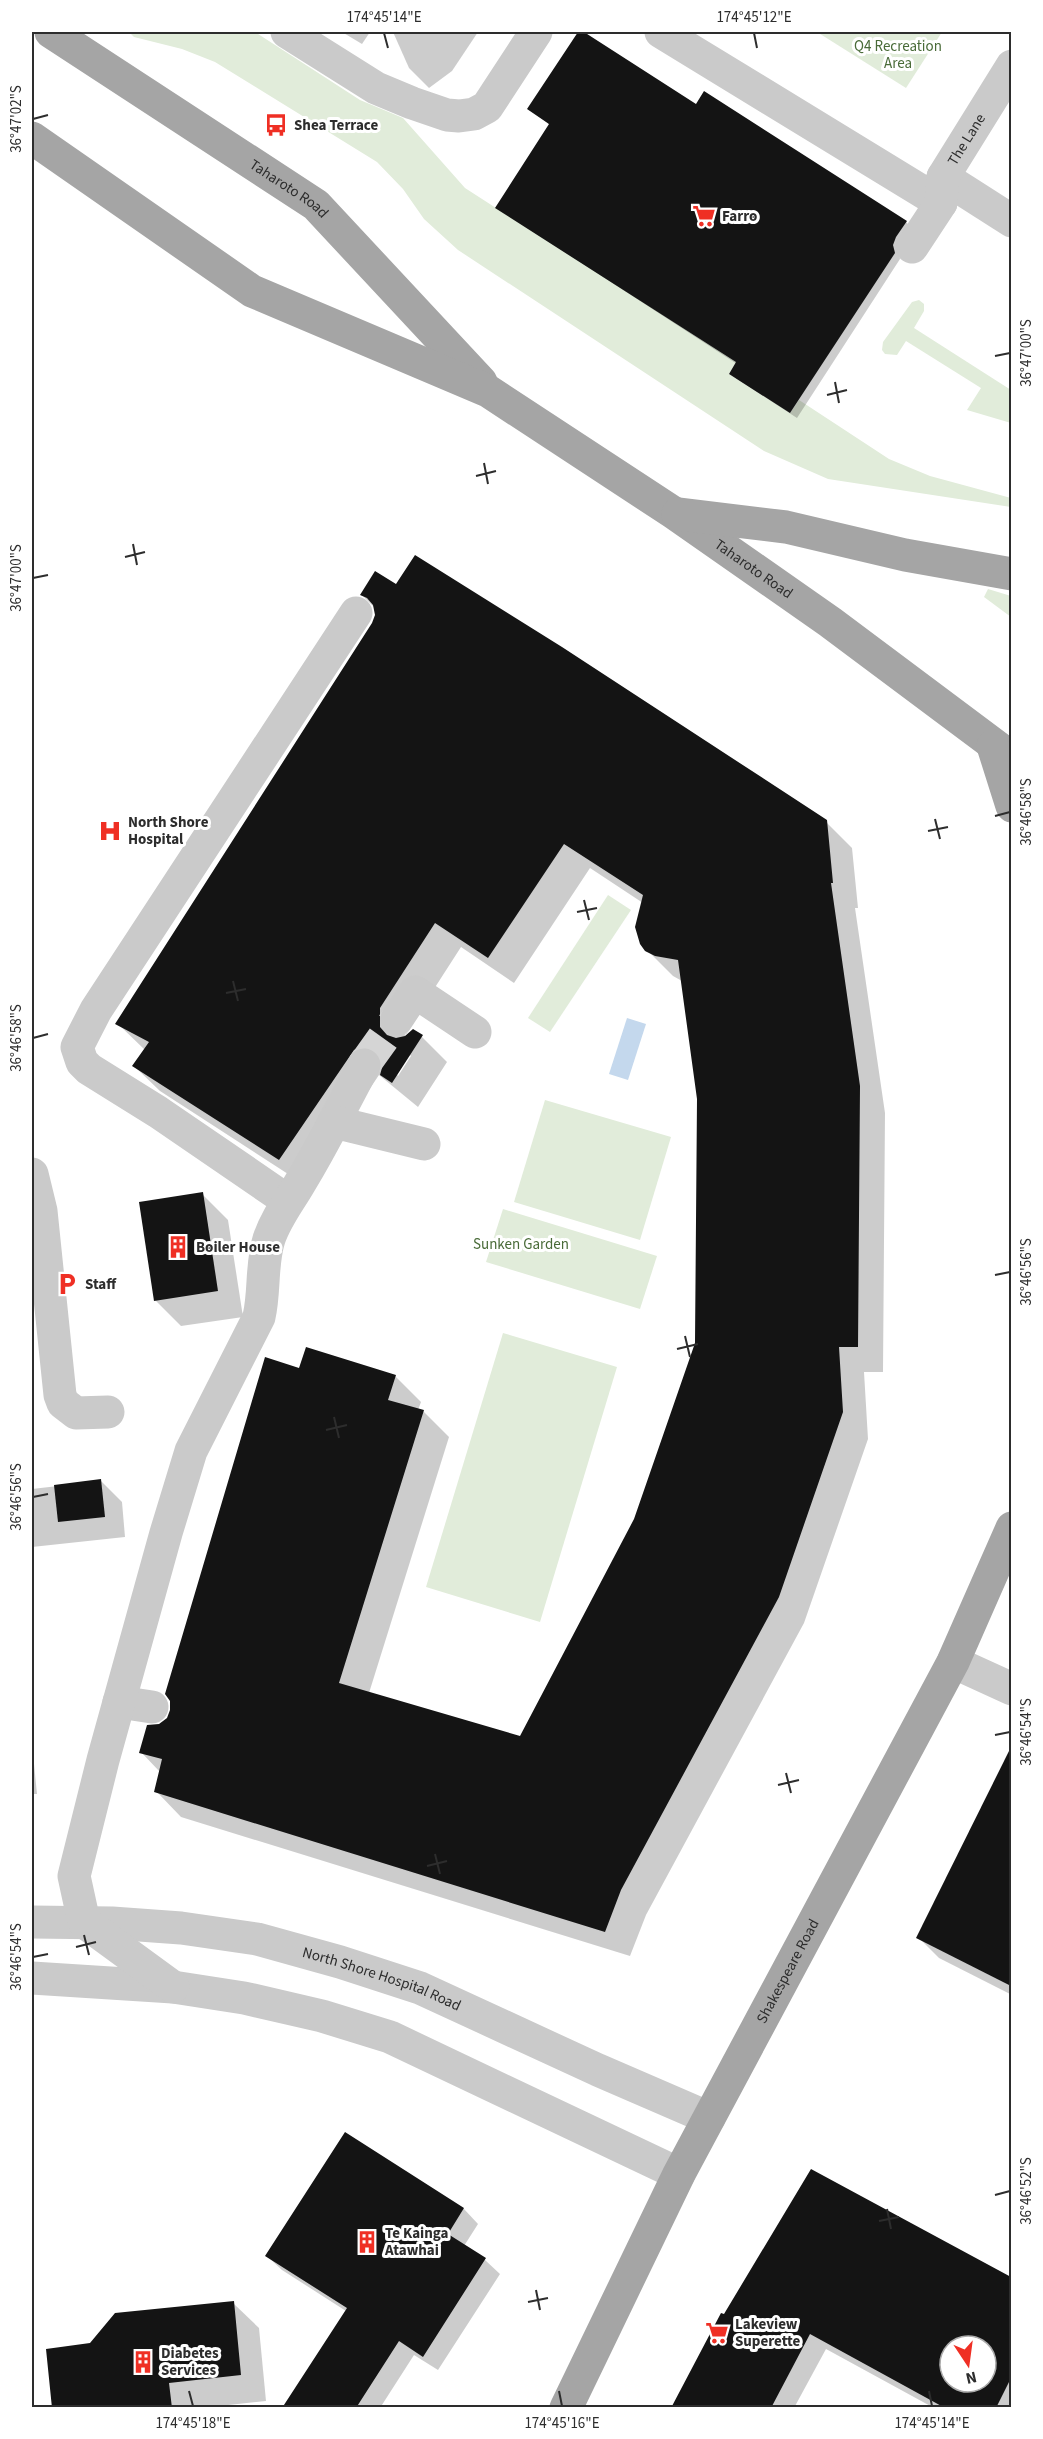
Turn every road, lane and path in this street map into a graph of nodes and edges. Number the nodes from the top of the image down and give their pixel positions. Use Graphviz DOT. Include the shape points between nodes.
graph roads {
  1 [pos="51,32"];
  2 [pos="287,32"];
  3 [pos="537,32"];
  4 [pos="661,32"];
  5 [pos="80,42"];
  6 [pos="1011,66"];
  7 [pos="32,138"];
  8 [pos="942,190"];
  9 [pos="1011,221"];
  10 [pos="912,247"];
  11 [pos="488,391"];
  12 [pos="674,513"];
  13 [pos="1011,574"];
  14 [pos="356,613"];
  15 [pos="1002,752"];
  16 [pos="1011,806"];
  17 [pos="397,1019"];
  18 [pos="475,1032"];
  19 [pos="364,1065"];
  20 [pos="334,1122"];
  21 [pos="424,1144"];
  22 [pos="32,1174"];
  23 [pos="288,1201"];
  24 [pos="108,1412"];
  25 [pos="1010,1524"];
  26 [pos="953,1662"];
  27 [pos="1011,1689"];
  28 [pos="119,1702"];
  29 [pos="152,1707"];
  30 [pos="32,1903"];
  31 [pos="81,1910"];
  32 [pos="32,1922"];
  33 [pos="32,1978"];
  34 [pos="173,1987"];
  35 [pos="709,2118"];
  36 [pos="679,2174"];
  37 [pos="566,2408"];
  1 -- 5 [label="main road, Taharoto Road"];
  2 -- 3 [label="street" via="376,88 459,116 487,107"];
  4 -- 8 [label="street"];
  5 -- 11 [label="main road, Taharoto Road" via="316,205"];
  6 -- 8 [label="street, The Lane"];
  7 -- 11 [label="main road, Taharoto Road" via="252,291"];
  8 -- 9 [label="street"];
  8 -- 10 [label="street, The Lane"];
  11 -- 12 [label="main road, Taharoto Road"];
  12 -- 13 [label="main road" via="786,527 905,555"];
  12 -- 15 [label="main road, Taharoto Road" via="830,622"];
  14 -- 23 [label="street" via="96,1010 77,1047 89,1069 166,1102"];
  15 -- 16 [label="main road"];
  17 -- 18 [label="street" via="415,992"];
  19 -- 20 [label="street"];
  20 -- 21 [label="street"];
  20 -- 23 [label="street"];
  22 -- 24 [label="street" via="41,1211 60,1395 63,1403 76,1413"];
  23 -- 28 [label="street" via="268,1241 260,1317 191,1451"];
  25 -- 26 [label="main road, Shakespeare Road"];
  26 -- 27 [label="street"];
  26 -- 35 [label="main road, Shakespeare Road"];
  28 -- 29 [label="street"];
  28 -- 31 [label="street" via="74,1876"];
  30 -- 31 [label="street"];
  31 -- 32 [label="street, North Shore Hospital Road"];
  31 -- 34 [label="street"];
  31 -- 35 [label="street, North Shore Hospital Road" via="257,1939 420,1988"];
  33 -- 34 [label="street"];
  34 -- 36 [label="street" via="311,2013 390,2037"];
  35 -- 36 [label="main road, Shakespeare Road"];
  36 -- 37 [label="main road, Shakespeare Road"];
}
